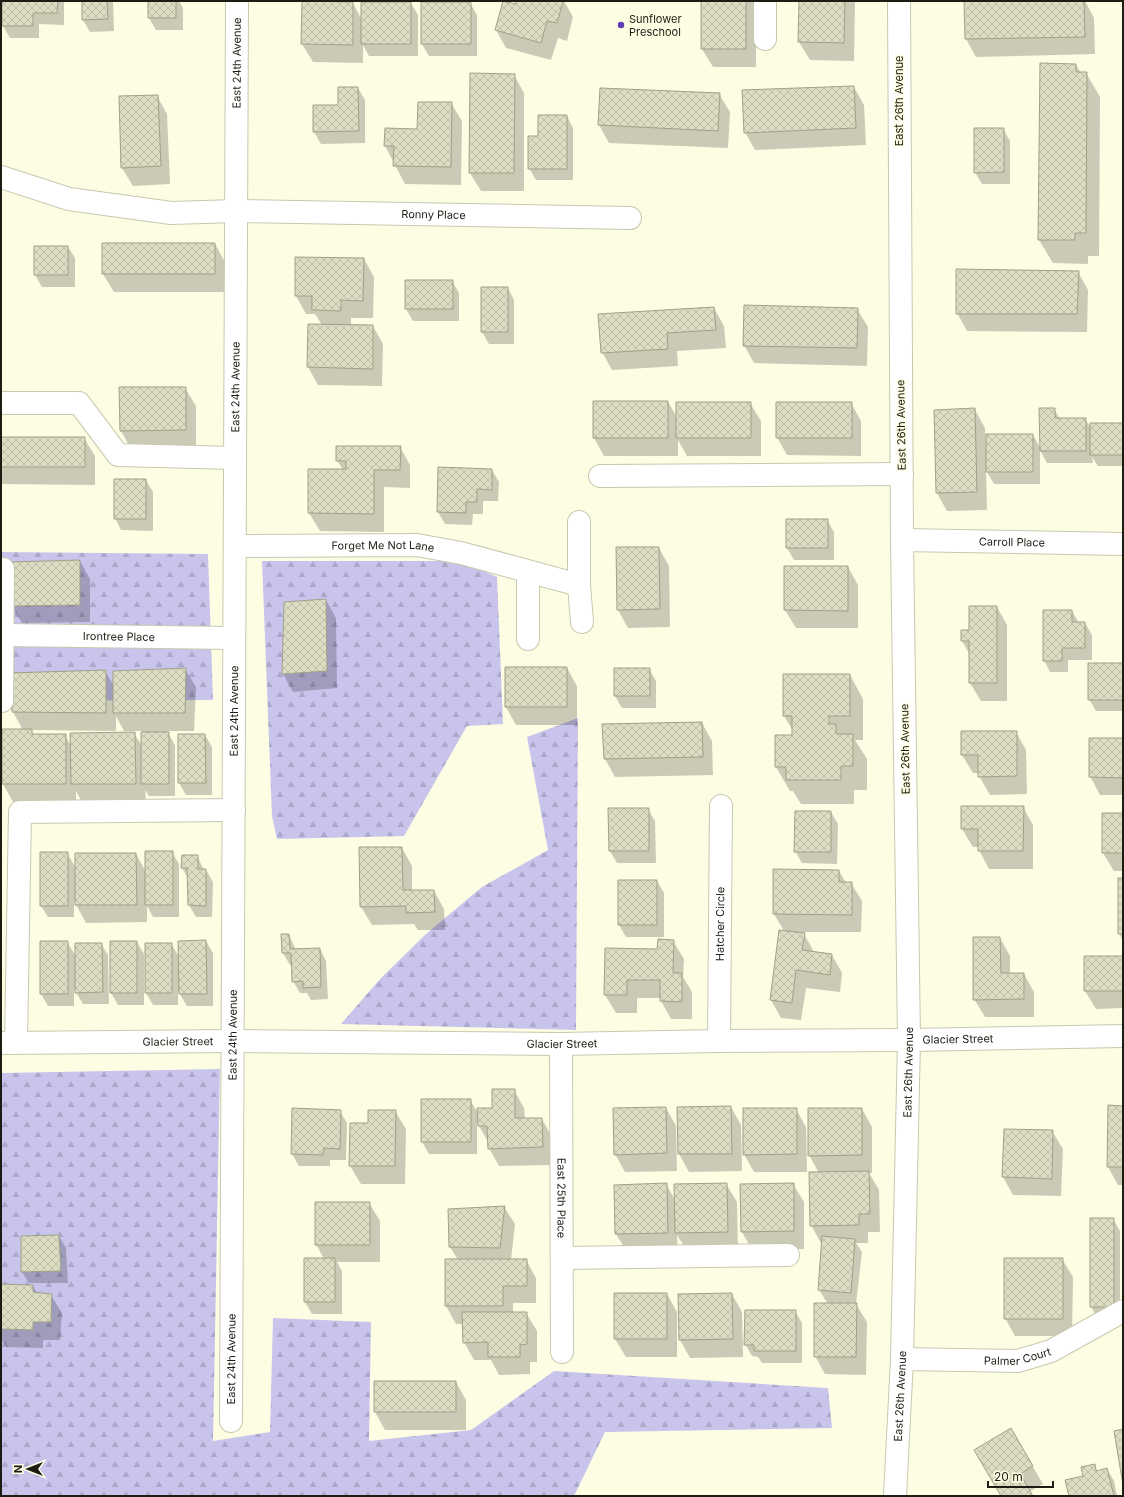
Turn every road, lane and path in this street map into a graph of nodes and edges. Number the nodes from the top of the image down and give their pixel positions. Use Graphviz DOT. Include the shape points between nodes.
graph roads {
  1 [pos="237,1"];
  2 [pos="765,1"];
  3 [pos="899,1"];
  4 [pos="765,39"];
  5 [pos="1,177"];
  6 [pos="236,211"];
  7 [pos="630,218"];
  8 [pos="1,403"];
  9 [pos="235,458"];
  10 [pos="902,474"];
  11 [pos="600,476"];
  12 [pos="579,522"];
  13 [pos="902,540"];
  14 [pos="1123,544"];
  15 [pos="235,546"];
  16 [pos="3,569"];
  17 [pos="528,572"];
  18 [pos="580,585"];
  19 [pos="582,622"];
  20 [pos="3,635"];
  21 [pos="234,638"];
  22 [pos="528,639"];
  23 [pos="2,701"];
  24 [pos="721,806"];
  25 [pos="234,810"];
  26 [pos="1123,1036"];
  27 [pos="909,1040"];
  28 [pos="233,1041"];
  29 [pos="719,1041"];
  30 [pos="9,1043"];
  31 [pos="561,1044"];
  32 [pos="788,1255"];
  33 [pos="562,1258"];
  34 [pos="1123,1311"];
  35 [pos="562,1352"];
  36 [pos="902,1359"];
  37 [pos="231,1421"];
  38 [pos="895,1496"];
  1 -- 6 [label="street, East 24th Avenue"];
  2 -- 4 [label="street"];
  3 -- 10 [label="street, East 26th Avenue"];
  5 -- 6 [label="street, Ronny Place" via="70,199 171,213"];
  6 -- 7 [label="street, Ronny Place"];
  6 -- 9 [label="street, East 24th Avenue"];
  8 -- 9 [label="street" via="79,403 118,455"];
  9 -- 15 [label="street, East 24th Avenue"];
  10 -- 11 [label="street"];
  10 -- 13 [label="street, East 26th Avenue"];
  12 -- 18 [label="street"];
  13 -- 14 [label="street, Carroll Place"];
  13 -- 27 [label="street, East 26th Avenue"];
  15 -- 17 [label="street, Forget Me Not Lane" via="417,545 462,553"];
  15 -- 21 [label="street, East 24th Avenue"];
  16 -- 20 [label="street"];
  17 -- 18 [label="street, Forget Me Not Lane"];
  17 -- 22 [label="street"];
  18 -- 19 [label="street"];
  20 -- 21 [label="street, Irontree Place"];
  20 -- 23 [label="street"];
  21 -- 25 [label="street, East 24th Avenue"];
  24 -- 29 [label="street, Hatcher Circle"];
  25 -- 28 [label="street, East 24th Avenue"];
  25 -- 30 [label="street" via="20,812"];
  26 -- 27 [label="street, Glacier Street"];
  27 -- 29 [label="street, Glacier Street"];
  27 -- 36 [label="street, East 26th Avenue"];
  28 -- 30 [label="street, Glacier Street"];
  28 -- 31 [label="street, Glacier Street"];
  28 -- 37 [label="street, East 24th Avenue"];
  29 -- 31 [label="street, Glacier Street"];
  31 -- 33 [label="street, East 25th Place"];
  32 -- 33 [label="street"];
  33 -- 35 [label="street, East 25th Place"];
  34 -- 36 [label="street, Palmer Court" via="1051,1350 1018,1361"];
  36 -- 38 [label="street, East 26th Avenue"];
}
